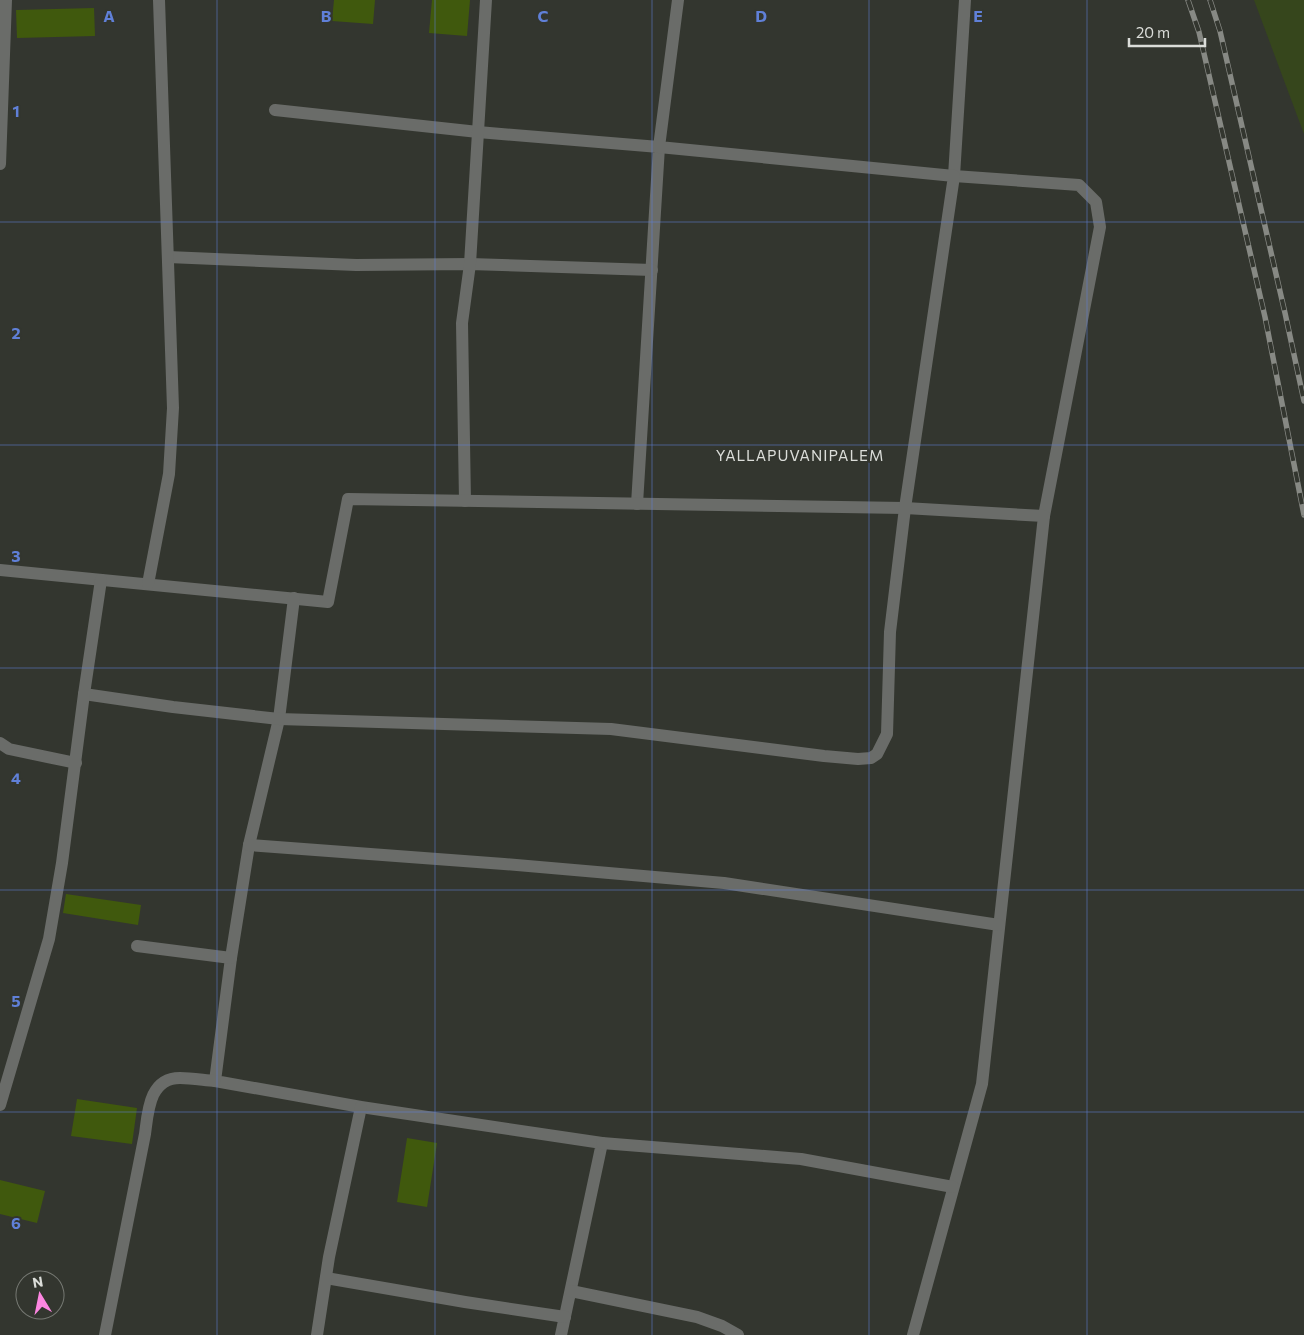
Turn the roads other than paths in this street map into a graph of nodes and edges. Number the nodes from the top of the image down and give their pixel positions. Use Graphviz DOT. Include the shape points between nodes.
graph roads {
  1 [pos="6,0"];
  2 [pos="159,0"];
  3 [pos="486,0"];
  4 [pos="678,0"];
  5 [pos="965,0"];
  6 [pos="275,110"];
  7 [pos="478,132"];
  8 [pos="659,147"];
  9 [pos="0,164"];
  10 [pos="954,176"];
  11 [pos="168,257"];
  12 [pos="470,264"];
  13 [pos="652,270"];
  14 [pos="465,501"];
  15 [pos="637,504"];
  16 [pos="905,508"];
  17 [pos="1044,516"];
  18 [pos="0,570"];
  19 [pos="101,580"];
  20 [pos="148,584"];
  21 [pos="294,598"];
  22 [pos="84,694"];
  23 [pos="279,719"];
  24 [pos="0,743"];
  25 [pos="76,764"];
  26 [pos="250,845"];
  27 [pos="1000,925"];
  28 [pos="137,946"];
  29 [pos="231,958"];
  30 [pos="215,1080"];
  31 [pos="0,1105"];
  32 [pos="361,1107"];
  33 [pos="602,1143"];
  34 [pos="954,1187"];
  35 [pos="326,1278"];
  36 [pos="571,1291"];
  37 [pos="565,1317"];
  38 [pos="104,1335"];
  39 [pos="317,1335"];
  40 [pos="562,1335"];
  41 [pos="738,1335"];
  42 [pos="913,1335"];
  1 -- 9 [label="street"];
  2 -- 11 [label="street"];
  3 -- 7 [label="street"];
  4 -- 8 [label="street"];
  5 -- 10 [label="street"];
  6 -- 7 [label="street"];
  7 -- 8 [label="street"];
  7 -- 12 [label="street"];
  8 -- 10 [label="street"];
  8 -- 13 [label="street"];
  10 -- 16 [label="street"];
  10 -- 17 [label="street" via="1079,185 1096,202 1100,227"];
  11 -- 12 [label="street" via="356,265"];
  11 -- 20 [label="street" via="173,408 169,474"];
  12 -- 13 [label="street"];
  12 -- 14 [label="street" via="462,323"];
  13 -- 15 [label="street"];
  14 -- 15 [label="street"];
  14 -- 21 [label="street" via="348,499 328,602"];
  15 -- 16 [label="street"];
  16 -- 17 [label="street"];
  16 -- 23 [label="street" via="890,632 887,734 878,754 871,758 824,756 611,729"];
  17 -- 27 [label="street"];
  18 -- 19 [label="street"];
  19 -- 20 [label="street"];
  19 -- 22 [label="street"];
  20 -- 21 [label="street"];
  21 -- 23 [label="street"];
  22 -- 23 [label="street"];
  22 -- 25 [label="street"];
  23 -- 26 [label="street"];
  24 -- 25 [label="street" via="9,749"];
  25 -- 31 [label="street" via="49,940"];
  26 -- 27 [label="street" via="724,883"];
  26 -- 29 [label="street"];
  27 -- 34 [label="street" via="982,1084"];
  28 -- 29 [label="street"];
  29 -- 30 [label="street"];
  30 -- 32 [label="street"];
  30 -- 38 [label="street" via="168,1080 153,1094"];
  32 -- 33 [label="street"];
  32 -- 35 [label="street"];
  33 -- 34 [label="street" via="801,1159"];
  33 -- 36 [label="street"];
  34 -- 42 [label="street"];
  35 -- 37 [label="street"];
  35 -- 39 [label="street"];
  36 -- 37 [label="street"];
  36 -- 41 [label="street" via="697,1317"];
  37 -- 40 [label="street"];
}
